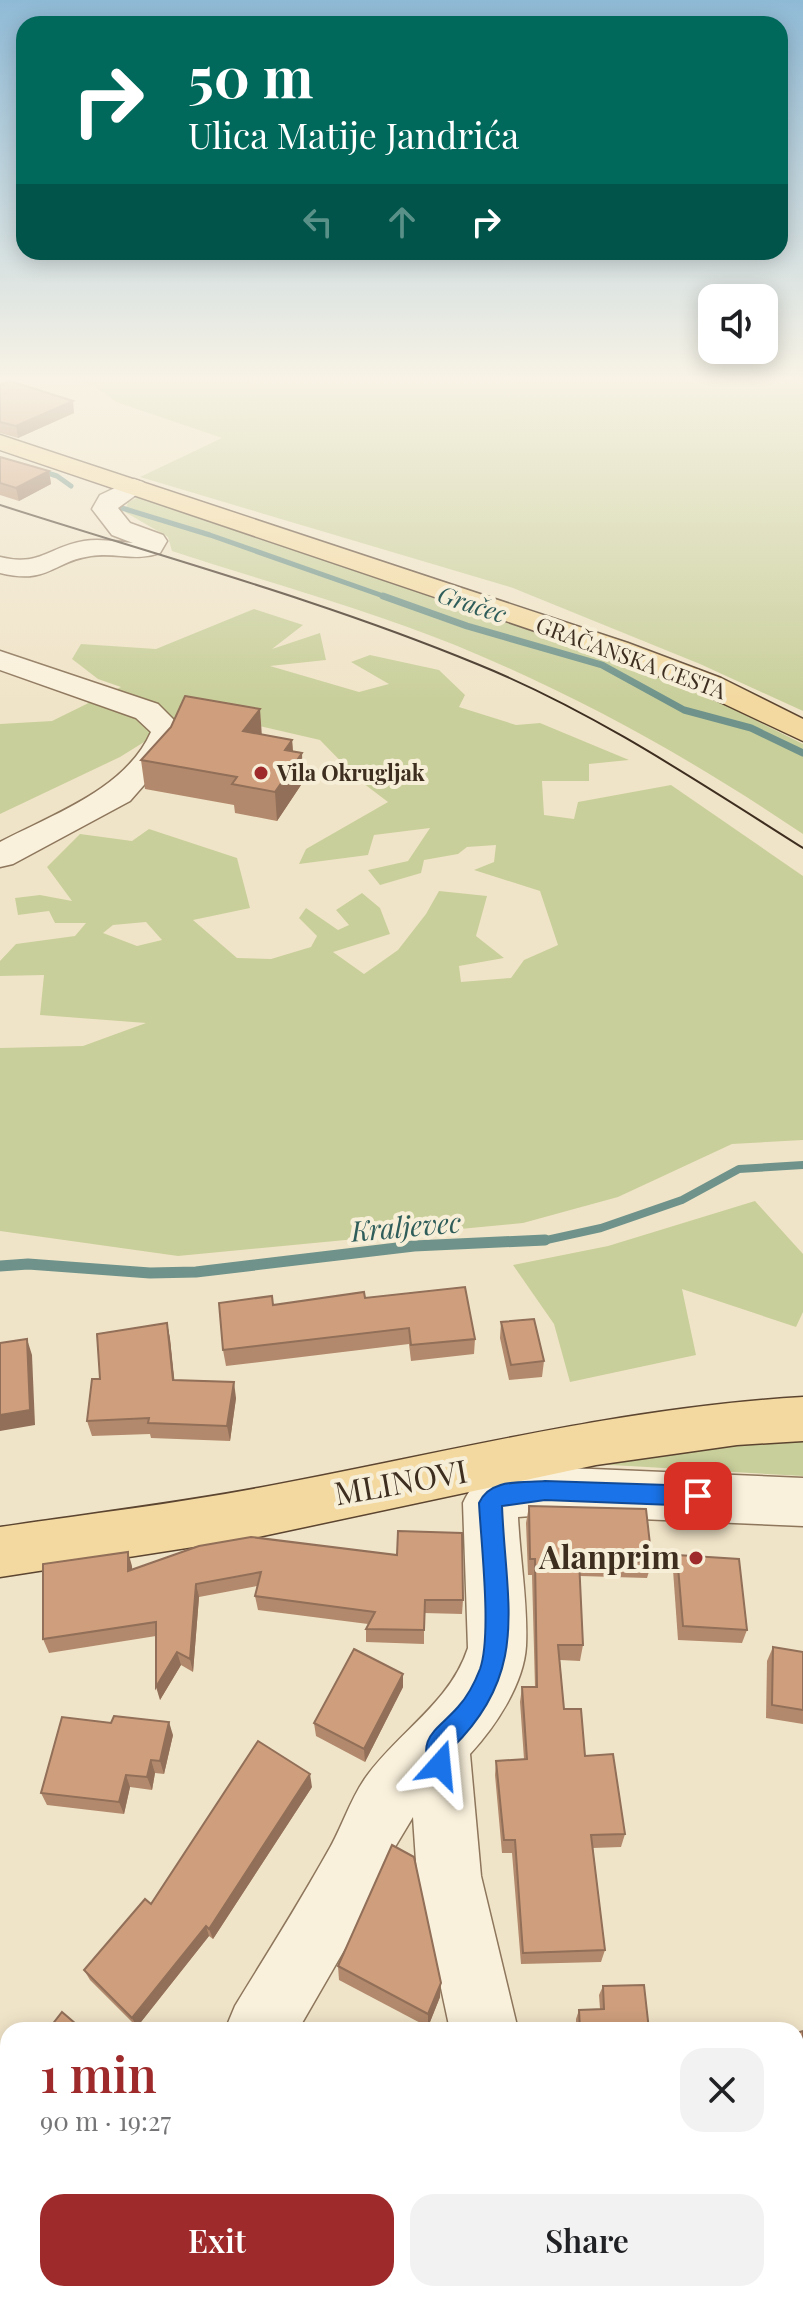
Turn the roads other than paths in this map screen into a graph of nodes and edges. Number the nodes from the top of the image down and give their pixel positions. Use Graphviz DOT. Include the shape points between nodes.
graph roads {
  1 [pos="129,485"];
  2 [pos="134,487"];
  3 [pos="0,565"];
  4 [pos="0,660"];
  5 [pos="803,731"];
  6 [pos="0,856"];
  7 [pos="803,1419"];
  8 [pos="803,1502"];
  9 [pos="0,1552"];
  10 [pos="439,1743"];
  11 [pos="264,2022"];
  12 [pos="482,2022"];
  1 -- 2 [label="main road, GRAČANSKA CESTA"];
  2 -- 3 [label="street" via="109,500 105,509 121,529 154,541 151,547 134,552 92,547 26,572"];
  2 -- 5 [label="main road, GRAČANSKA CESTA" via="628,653 710,685"];
  4 -- 6 [label="street" via="147,711 168,730 161,746 118,794"];
  7 -- 9 [label="main road, MLINOVI" via="596,1442 258,1513"];
  8 -- 10 [label="street" via="545,1491 499,1494 490,1503 497,1648 492,1671 467,1715"];
  10 -- 11 [label="street" via="375,1819 328,1917"];
  10 -- 12 [label="street" via="449,1876"];
}
